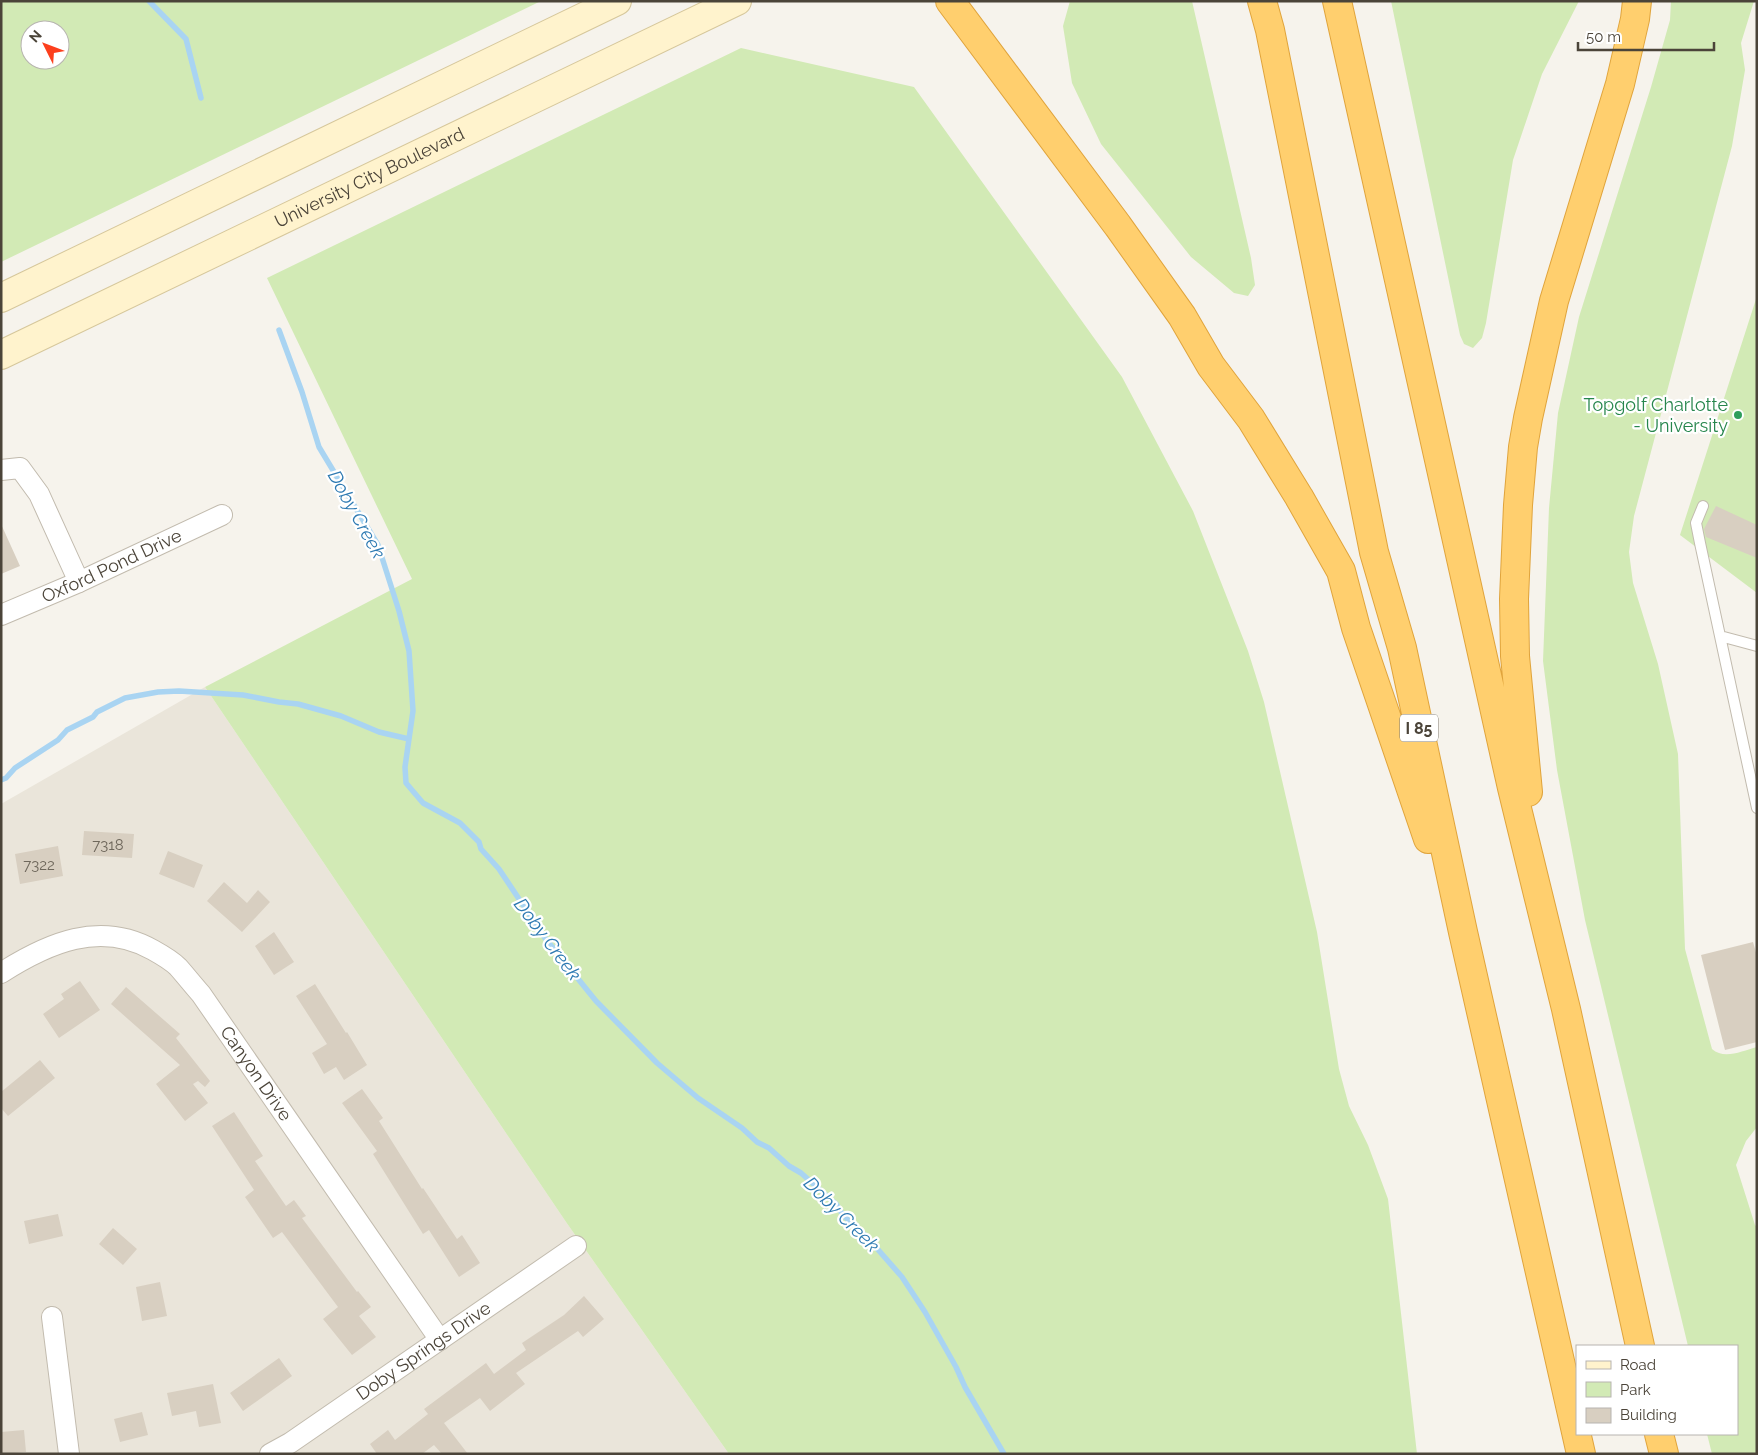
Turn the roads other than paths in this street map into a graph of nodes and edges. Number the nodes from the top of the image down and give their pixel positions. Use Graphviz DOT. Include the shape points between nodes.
graph roads {
  1 [pos="617,1"];
  2 [pos="738,1"];
  3 [pos="950,1"];
  4 [pos="1262,1"];
  5 [pos="1337,1"];
  6 [pos="1637,1"];
  7 [pos="1,298"];
  8 [pos="1,355"];
  9 [pos="1,470"];
  10 [pos="1703,506"];
  11 [pos="222,515"];
  12 [pos="79,582"];
  13 [pos="1,615"];
  14 [pos="1720,636"];
  15 [pos="1757,646"];
  16 [pos="1757,808"];
  17 [pos="1538,898"];
  18 [pos="1463,932"];
  19 [pos="1,973"];
  20 [pos="576,1246"];
  21 [pos="52,1317"];
  22 [pos="440,1340"];
  23 [pos="1640,1345"];
  24 [pos="1576,1432"];
  25 [pos="1577,1435"];
  26 [pos="1659,1435"];
  27 [pos="69,1454"];
  28 [pos="270,1454"];
  29 [pos="1581,1454"];
  30 [pos="1664,1454"];
  1 -- 7 [label="main road"];
  2 -- 8 [label="main road, University City Boulevard"];
  3 -- 18 [label="highway" via="1182,316 1211,366 1255,427 1341,571 1356,628"];
  4 -- 18 [label="highway, I 85" via="1374,552 1402,648"];
  5 -- 17 [label="highway"];
  6 -- 17 [label="highway" via="1620,84 1554,301 1523,447 1515,561 1515,656"];
  9 -- 12 [label="street" via="20,468 39,494"];
  10 -- 14 [label="lane" via="1696,523"];
  11 -- 12 [label="street, Oxford Pond Drive"];
  12 -- 13 [label="street, Oxford Pond Drive"];
  14 -- 15 [label="lane"];
  14 -- 16 [label="lane"];
  17 -- 23 [label="highway" via="1566,1009"];
  18 -- 24 [label="highway, I 85"];
  19 -- 22 [label="street, Canyon Drive" via="52,945 84,937 134,942 178,967 206,1002"];
  20 -- 22 [label="street, Doby Springs Drive"];
  21 -- 27 [label="street"];
  22 -- 28 [label="street, Doby Springs Drive"];
  25 -- 29 [label="highway, I 85"];
  26 -- 30 [label="highway"];
}
